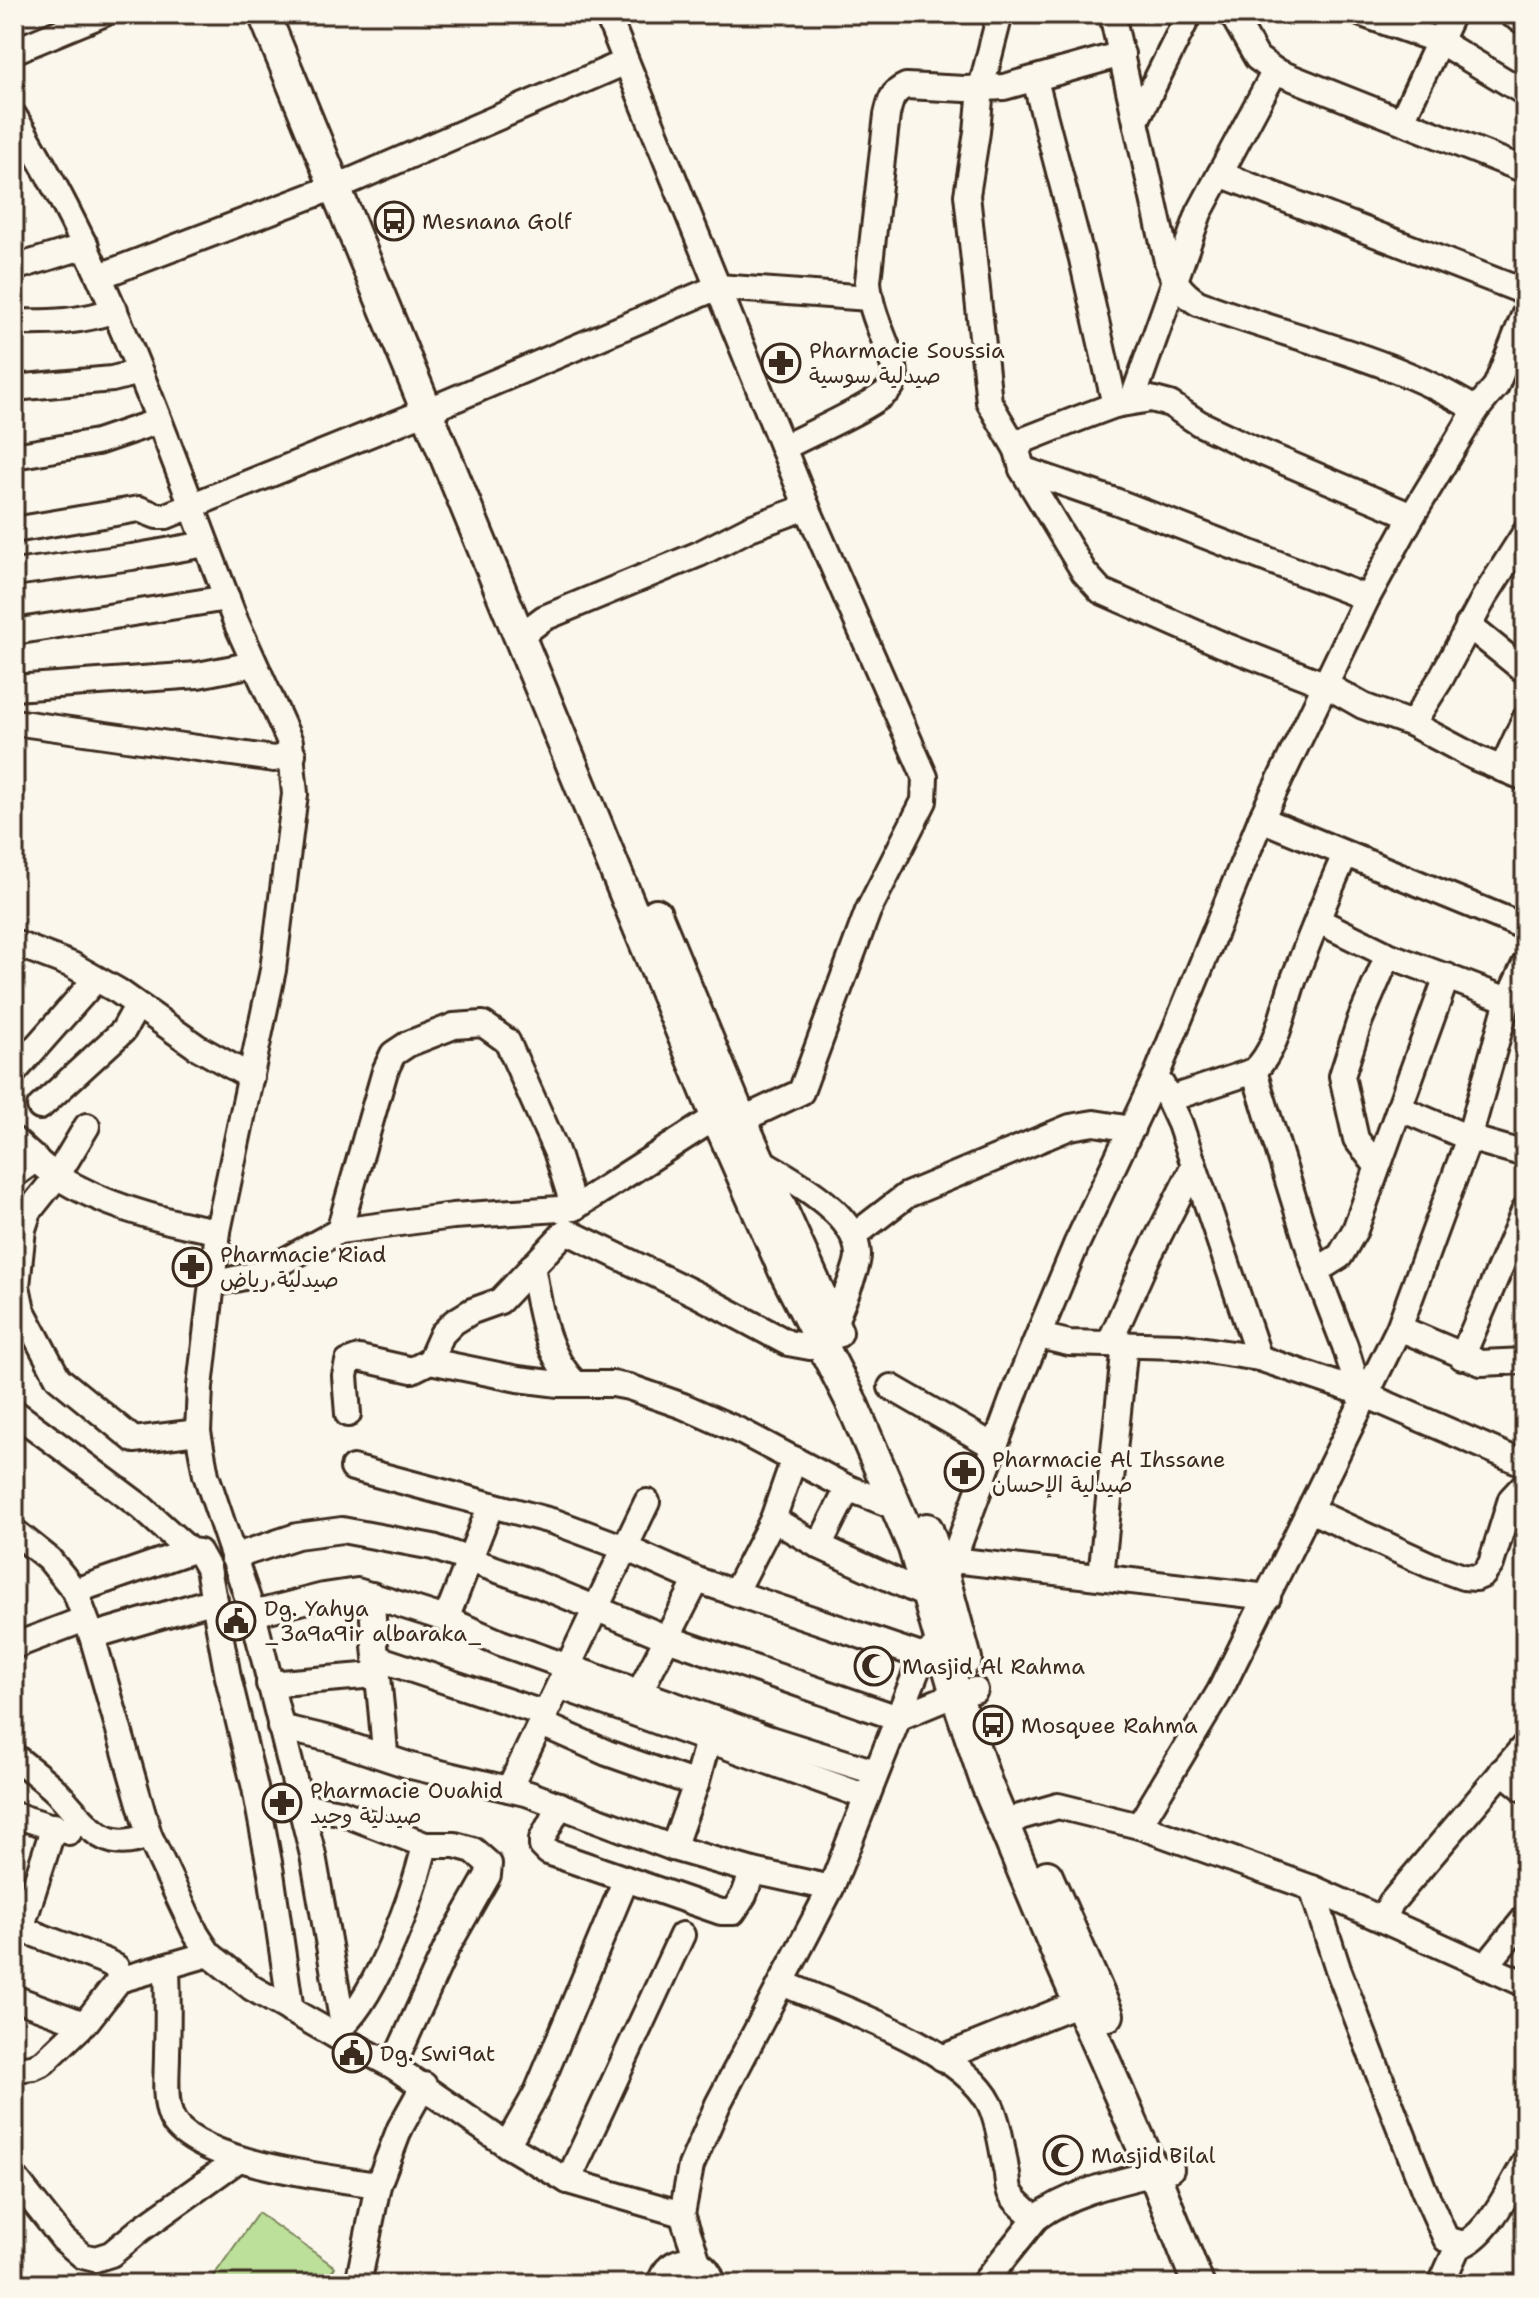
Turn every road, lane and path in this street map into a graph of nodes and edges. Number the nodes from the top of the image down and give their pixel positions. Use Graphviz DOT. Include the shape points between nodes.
graph roads {
  1 [pos="103,14"];
  2 [pos="264,14"];
  3 [pos="286,14"];
  4 [pos="607,14"];
  5 [pos="1000,14"];
  6 [pos="1112,14"];
  7 [pos="1189,14"];
  8 [pos="1232,14"];
  9 [pos="1362,14"];
  10 [pos="1452,14"];
  11 [pos="1511,14"];
  12 [pos="1525,22"];
  13 [pos="1439,41"];
  14 [pos="14,51"];
  15 [pos="1122,54"];
  16 [pos="626,62"];
  17 [pos="1275,71"];
  18 [pos="1035,80"];
  19 [pos="981,88"];
  20 [pos="1525,93"];
  21 [pos="14,116"];
  22 [pos="1402,120"];
  23 [pos="1136,121"];
  24 [pos="1525,170"];
  25 [pos="1220,174"];
  26 [pos="344,183"];
  27 [pos="86,246"];
  28 [pos="14,268"];
  29 [pos="100,276"];
  30 [pos="1173,280"];
  31 [pos="718,287"];
  32 [pos="1525,292"];
  33 [pos="869,298"];
  34 [pos="115,310"];
  35 [pos="1525,313"];
  36 [pos="14,322"];
  37 [pos="1520,343"];
  38 [pos="140,372"];
  39 [pos="14,388"];
  40 [pos="1124,403"];
  41 [pos="436,406"];
  42 [pos="1476,410"];
  43 [pos="159,421"];
  44 [pos="783,448"];
  45 [pos="14,456"];
  46 [pos="1019,459"];
  47 [pos="192,505"];
  48 [pos="807,507"];
  49 [pos="1412,516"];
  50 [pos="14,530"];
  51 [pos="1523,540"];
  52 [pos="206,544"];
  53 [pos="14,573"];
  54 [pos="227,598"];
  55 [pos="1367,598"];
  56 [pos="1468,625"];
  57 [pos="527,630"];
  58 [pos="14,632"];
  59 [pos="254,664"];
  60 [pos="1525,671"];
  61 [pos="1326,685"];
  62 [pos="14,688"];
  63 [pos="1525,719"];
  64 [pos="14,722"];
  65 [pos="1412,724"];
  66 [pos="14,729"];
  67 [pos="14,746"];
  68 [pos="293,754"];
  69 [pos="1514,774"];
  70 [pos="1261,819"];
  71 [pos="1345,855"];
  72 [pos="1319,921"];
  73 [pos="1525,927"];
  74 [pos="14,943"];
  75 [pos="1388,955"];
  76 [pos="1523,974"];
  77 [pos="1447,976"];
  78 [pos="96,979"];
  79 [pos="1508,1000"];
  80 [pos="137,1006"];
  81 [pos="1254,1071"];
  82 [pos="14,1072"];
  83 [pos="1157,1074"];
  84 [pos="251,1077"];
  85 [pos="1169,1099"];
  86 [pos="40,1107"];
  87 [pos="1399,1108"];
  88 [pos="731,1114"];
  89 [pos="87,1126"];
  90 [pos="1132,1129"];
  91 [pos="1469,1138"];
  92 [pos="14,1140"];
  93 [pos="1525,1154"];
  94 [pos="36,1159"];
  95 [pos="759,1160"];
  96 [pos="1194,1166"];
  97 [pos="1377,1166"];
  98 [pos="14,1175"];
  99 [pos="57,1176"];
  100 [pos="1525,1209"];
  101 [pos="566,1217"];
  102 [pos="218,1231"];
  103 [pos="339,1231"];
  104 [pos="855,1235"];
  105 [pos="532,1266"];
  106 [pos="1316,1271"];
  107 [pos="212,1284"];
  108 [pos="1399,1328"];
  109 [pos="830,1332"];
  110 [pos="1039,1336"];
  111 [pos="1117,1344"];
  112 [pos="1462,1357"];
  113 [pos="1259,1358"];
  114 [pos="430,1361"];
  115 [pos="1525,1361"];
  116 [pos="576,1384"];
  117 [pos="891,1387"];
  118 [pos="1362,1394"];
  119 [pos="14,1412"];
  120 [pos="348,1414"];
  121 [pos="198,1432"];
  122 [pos="995,1447"];
  123 [pos="1520,1455"];
  124 [pos="794,1459"];
  125 [pos="353,1468"];
  126 [pos="1525,1484"];
  127 [pos="848,1488"];
  128 [pos="647,1502"];
  129 [pos="491,1505"];
  130 [pos="896,1507"];
  131 [pos="1310,1510"];
  132 [pos="773,1519"];
  133 [pos="14,1531"];
  134 [pos="819,1546"];
  135 [pos="625,1548"];
  136 [pos="190,1551"];
  137 [pos="233,1557"];
  138 [pos="468,1561"];
  139 [pos="1101,1577"];
  140 [pos="941,1578"];
  141 [pos="697,1580"];
  142 [pos="75,1591"];
  143 [pos="735,1593"];
  144 [pos="372,1595"];
  145 [pos="1268,1597"];
  146 [pos="215,1600"];
  147 [pos="597,1609"];
  148 [pos="253,1614"];
  149 [pos="446,1619"];
  150 [pos="88,1627"];
  151 [pos="667,1638"];
  152 [pos="942,1645"];
  153 [pos="14,1646"];
  154 [pos="376,1666"];
  155 [pos="564,1676"];
  156 [pos="269,1684"];
  157 [pos="965,1692"];
  158 [pos="639,1693"];
  159 [pos="898,1718"];
  160 [pos="543,1719"];
  161 [pos="280,1727"];
  162 [pos="708,1740"];
  163 [pos="1525,1745"];
  164 [pos="385,1755"];
  165 [pos="14,1756"];
  166 [pos="1502,1771"];
  167 [pos="875,1772"];
  168 [pos="696,1784"];
  169 [pos="509,1789"];
  170 [pos="1525,1790"];
  171 [pos="867,1797"];
  172 [pos="300,1805"];
  173 [pos="560,1805"];
  174 [pos="14,1815"];
  175 [pos="1012,1822"];
  176 [pos="54,1826"];
  177 [pos="1139,1826"];
  178 [pos="149,1835"];
  179 [pos="103,1838"];
  180 [pos="425,1845"];
  181 [pos="673,1848"];
  182 [pos="753,1871"];
  183 [pos="626,1879"];
  184 [pos="831,1888"];
  185 [pos="1312,1888"];
  186 [pos="1525,1918"];
  187 [pos="1384,1920"];
  188 [pos="17,1928"];
  189 [pos="682,1935"];
  190 [pos="209,1954"];
  191 [pos="1486,1966"];
  192 [pos="167,1968"];
  193 [pos="122,1978"];
  194 [pos="782,1983"];
  195 [pos="1525,1984"];
  196 [pos="14,1998"];
  197 [pos="1090,1999"];
  198 [pos="291,2011"];
  199 [pos="84,2024"];
  200 [pos="339,2031"];
  201 [pos="942,2058"];
  202 [pos="393,2066"];
  203 [pos="14,2069"];
  204 [pos="424,2085"];
  205 [pos="507,2145"];
  206 [pos="239,2159"];
  207 [pos="1525,2162"];
  208 [pos="1162,2171"];
  209 [pos="14,2177"];
  210 [pos="568,2181"];
  211 [pos="378,2185"];
  212 [pos="1036,2218"];
  213 [pos="683,2219"];
  214 [pos="1459,2244"];
  215 [pos="665,2275"];
  216 [pos="712,2275"];
  217 [pos="358,2284"];
  218 [pos="983,2284"];
  219 [pos="1198,2284"];
  220 [pos="1217,2284"];
  221 [pos="1441,2284"];
  1 -- 14 [label="street"];
  2 -- 26 [label="main road"];
  3 -- 26 [label="main road"];
  4 -- 16 [label="street"];
  5 -- 19 [label="street"];
  6 -- 15 [label="street"];
  7 -- 23 [label="street"];
  8 -- 17 [label="street" via="1257,58"];
  9 -- 13 [label="street"];
  10 -- 13 [label="street"];
  11 -- 12 [label="street"];
  13 -- 20 [label="street"];
  13 -- 22 [label="street"];
  15 -- 18 [label="street"];
  15 -- 23 [label="street"];
  16 -- 26 [label="street"];
  16 -- 31 [label="street"];
  17 -- 22 [label="street"];
  17 -- 25 [label="street"];
  18 -- 19 [label="street"];
  18 -- 40 [label="street"];
  19 -- 33 [label="street" via="906,86 890,100"];
  19 -- 46 [label="street" via="967,195 969,224 989,402"];
  21 -- 27 [label="street"];
  22 -- 24 [label="street"];
  23 -- 30 [label="street"];
  25 -- 30 [label="street"];
  25 -- 32 [label="street"];
  26 -- 29 [label="street"];
  26 -- 41 [label="main road"];
  27 -- 28 [label="street"];
  27 -- 29 [label="street"];
  29 -- 34 [label="street"];
  30 -- 40 [label="street"];
  30 -- 42 [label="street" via="1198,303 1367,360"];
  31 -- 33 [label="street"];
  31 -- 41 [label="street"];
  31 -- 44 [label="street"];
  33 -- 44 [label="street" via="896,374 893,385"];
  34 -- 36 [label="street" via="65,322"];
  34 -- 38 [label="street"];
  35 -- 37 [label="street"];
  37 -- 42 [label="street"];
  38 -- 39 [label="street"];
  38 -- 43 [label="street"];
  40 -- 46 [label="street" via="1024,440"];
  40 -- 49 [label="street" via="1151,399 1170,404 1249,447"];
  41 -- 47 [label="street"];
  41 -- 57 [label="main road"];
  42 -- 49 [label="street"];
  43 -- 45 [label="street" via="97,442"];
  43 -- 47 [label="street"];
  44 -- 48 [label="street"];
  46 -- 55 [label="street"];
  46 -- 61 [label="street" via="1084,572 1101,591"];
  47 -- 50 [label="street" via="166,516 139,509"];
  47 -- 52 [label="street"];
  48 -- 57 [label="street"];
  48 -- 88 [label="street" via="925,777 924,801 868,911 801,1092"];
  49 -- 55 [label="street"];
  51 -- 56 [label="street"];
  52 -- 53 [label="street"];
  52 -- 54 [label="street"];
  54 -- 58 [label="street"];
  54 -- 59 [label="street"];
  55 -- 61 [label="street"];
  56 -- 60 [label="street"];
  56 -- 65 [label="street"];
  57 -- 88 [label="main road"];
  59 -- 62 [label="street" via="198,675"];
  59 -- 68 [label="street"];
  61 -- 65 [label="street"];
  61 -- 70 [label="street"];
  63 -- 69 [label="street"];
  64 -- 68 [label="street" via="260,758"];
  65 -- 69 [label="street"];
  66 -- 67 [label="street"];
  68 -- 84 [label="street" via="295,794 286,874"];
  70 -- 71 [label="street"];
  70 -- 83 [label="street"];
  71 -- 72 [label="street"];
  71 -- 73 [label="street"];
  72 -- 75 [label="street"];
  72 -- 81 [label="street" via="1270,1051"];
  74 -- 78 [label="street"];
  75 -- 77 [label="street"];
  75 -- 97 [label="street" via="1342,1076 1356,1139"];
  76 -- 79 [label="street"];
  77 -- 79 [label="street"];
  77 -- 87 [label="street"];
  78 -- 80 [label="street"];
  78 -- 82 [label="street"];
  79 -- 91 [label="street"];
  80 -- 84 [label="street"];
  80 -- 86 [label="street" via="123,1031"];
  81 -- 85 [label="street"];
  81 -- 106 [label="street"];
  83 -- 85 [label="street"];
  83 -- 90 [label="street"];
  84 -- 102 [label="street"];
  85 -- 96 [label="street"];
  87 -- 91 [label="street"];
  87 -- 97 [label="street"];
  88 -- 95 [label="main road"];
  88 -- 101 [label="street"];
  88 -- 109 [label="main road" via="778,1258"];
  89 -- 99 [label="street"];
  90 -- 104 [label="street" via="1094,1123 1070,1127 907,1195"];
  90 -- 110 [label="street"];
  91 -- 93 [label="street"];
  91 -- 108 [label="street"];
  92 -- 94 [label="street"];
  94 -- 98 [label="street"];
  94 -- 99 [label="street"];
  95 -- 104 [label="street" via="808,1190"];
  95 -- 109 [label="main road"];
  96 -- 111 [label="street" via="1147,1259"];
  96 -- 113 [label="street"];
  97 -- 106 [label="street" via="1340,1256"];
  99 -- 102 [label="street" via="104,1200"];
  99 -- 121 [label="street" via="29,1211 17,1286 22,1310 58,1378 134,1440"];
  100 -- 112 [label="street"];
  101 -- 103 [label="street" via="453,1216"];
  101 -- 103 [label="street" via="556,1151 507,1041 483,1024 454,1026 393,1054"];
  101 -- 105 [label="street"];
  101 -- 109 [label="street" via="788,1343 810,1347"];
  102 -- 107 [label="street"];
  103 -- 107 [label="street" via="262,1273"];
  104 -- 109 [label="street" via="858,1257"];
  105 -- 114 [label="street" via="500,1301 454,1322"];
  105 -- 116 [label="street" via="551,1349"];
  106 -- 118 [label="street"];
  107 -- 121 [label="street"];
  108 -- 112 [label="street"];
  108 -- 118 [label="street"];
  109 -- 130 [label="main road"];
  109 -- 140 [label="main road" via="916,1501"];
  110 -- 111 [label="street"];
  110 -- 122 [label="street"];
  111 -- 113 [label="street" via="1179,1346"];
  111 -- 139 [label="street"];
  112 -- 115 [label="street" via="1487,1364"];
  113 -- 118 [label="street"];
  114 -- 116 [label="street" via="518,1379"];
  114 -- 120 [label="street" via="412,1370 359,1358 348,1362"];
  116 -- 124 [label="street" via="629,1387 727,1425"];
  117 -- 122 [label="street"];
  118 -- 123 [label="street"];
  118 -- 131 [label="street"];
  119 -- 136 [label="street" via="141,1507"];
  121 -- 137 [label="street"];
  122 -- 140 [label="street"];
  124 -- 127 [label="street"];
  124 -- 132 [label="street"];
  125 -- 129 [label="street"];
  126 -- 131 [label="street" via="1511,1499 1491,1564 1476,1578 1430,1565"];
  127 -- 130 [label="street"];
  127 -- 134 [label="street"];
  128 -- 135 [label="street"];
  129 -- 135 [label="street"];
  129 -- 138 [label="street"];
  130 -- 140 [label="main road" via="914,1548"];
  131 -- 145 [label="street"];
  132 -- 134 [label="street"];
  132 -- 143 [label="street"];
  133 -- 142 [label="street" via="49,1559"];
  134 -- 140 [label="street"];
  135 -- 141 [label="street"];
  135 -- 147 [label="street"];
  136 -- 142 [label="street"];
  136 -- 146 [label="street" via="202,1556"];
  137 -- 138 [label="street" via="297,1536 342,1530 433,1547"];
  137 -- 148 [label="street"];
  138 -- 147 [label="street"];
  138 -- 149 [label="street"];
  139 -- 140 [label="street"];
  139 -- 145 [label="street"];
  140 -- 152 [label="main road"];
  141 -- 143 [label="street"];
  141 -- 151 [label="street"];
  142 -- 150 [label="street"];
  143 -- 152 [label="street"];
  144 -- 148 [label="street" via="357,1591"];
  144 -- 149 [label="street"];
  144 -- 154 [label="street"];
  145 -- 177 [label="street" via="1220,1691"];
  146 -- 150 [label="street"];
  146 -- 198 [label="street" via="269,1859"];
  147 -- 151 [label="street"];
  147 -- 155 [label="street"];
  148 -- 156 [label="street"];
  149 -- 155 [label="street"];
  150 -- 153 [label="street"];
  150 -- 178 [label="street"];
  151 -- 158 [label="street"];
  151 -- 159 [label="street"];
  152 -- 157 [label="main road"];
  152 -- 159 [label="street"];
  154 -- 156 [label="street"];
  154 -- 160 [label="street"];
  154 -- 164 [label="street"];
  155 -- 158 [label="street"];
  155 -- 160 [label="street"];
  155 -- 162 [label="street"];
  156 -- 161 [label="street"];
  157 -- 159 [label="street"];
  157 -- 175 [label="main road"];
  158 -- 167 [label="street"];
  159 -- 167 [label="street"];
  160 -- 168 [label="street" via="607,1753"];
  160 -- 169 [label="street"];
  161 -- 164 [label="street"];
  161 -- 172 [label="street"];
  162 -- 168 [label="street"];
  162 -- 171 [label="street"];
  163 -- 166 [label="street"];
  164 -- 169 [label="street"];
  165 -- 179 [label="street"];
  166 -- 170 [label="street"];
  166 -- 187 [label="street" via="1391,1903"];
  167 -- 171 [label="street"];
  168 -- 181 [label="street"];
  169 -- 173 [label="street"];
  171 -- 184 [label="street"];
  172 -- 180 [label="street" via="340,1812"];
  172 -- 200 [label="street" via="313,1855"];
  173 -- 181 [label="street"];
  173 -- 183 [label="street" via="542,1839 544,1848"];
  174 -- 176 [label="street"];
  175 -- 177 [label="street" via="1058,1806"];
  175 -- 197 [label="main road"];
  176 -- 179 [label="street" via="89,1841"];
  176 -- 188 [label="street"];
  177 -- 185 [label="street"];
  178 -- 179 [label="street" via="129,1842"];
  178 -- 190 [label="street"];
  180 -- 200 [label="street" via="416,1883 376,1975"];
  180 -- 202 [label="street" via="473,1850 489,1862 490,1870 446,1949"];
  181 -- 182 [label="street"];
  182 -- 183 [label="street" via="737,1907 727,1913"];
  182 -- 184 [label="street"];
  183 -- 205 [label="street" via="537,2092"];
  184 -- 194 [label="street"];
  185 -- 187 [label="street"];
  185 -- 214 [label="street" via="1338,1969 1442,2234"];
  186 -- 191 [label="street"];
  187 -- 191 [label="street"];
  188 -- 193 [label="street" via="107,1962"];
  189 -- 210 [label="street"];
  190 -- 192 [label="street"];
  190 -- 198 [label="street"];
  191 -- 195 [label="street"];
  192 -- 193 [label="street"];
  192 -- 206 [label="street" via="169,2112 196,2143"];
  193 -- 199 [label="street"];
  194 -- 201 [label="street" via="897,2032"];
  194 -- 213 [label="street" via="691,2166"];
  196 -- 199 [label="street"];
  197 -- 201 [label="street"];
  197 -- 208 [label="main road"];
  198 -- 200 [label="street"];
  199 -- 203 [label="street" via="44,2062"];
  200 -- 202 [label="street"];
  201 -- 212 [label="street" via="969,2077 990,2105 1009,2190"];
  202 -- 204 [label="street"];
  204 -- 205 [label="street"];
  204 -- 211 [label="street"];
  205 -- 210 [label="street"];
  206 -- 209 [label="street" via="111,2254 95,2259 63,2239"];
  206 -- 211 [label="street"];
  207 -- 214 [label="street" via="1478,2234"];
  208 -- 212 [label="street" via="1055,2204"];
  208 -- 219 [label="main road"];
  208 -- 220 [label="main road"];
  210 -- 213 [label="street"];
  211 -- 217 [label="street"];
  212 -- 218 [label="street"];
  213 -- 215 [label="street"];
  213 -- 216 [label="street"];
  214 -- 221 [label="street"];
  215 -- 216 [label="street" via="683,2260"];
}
